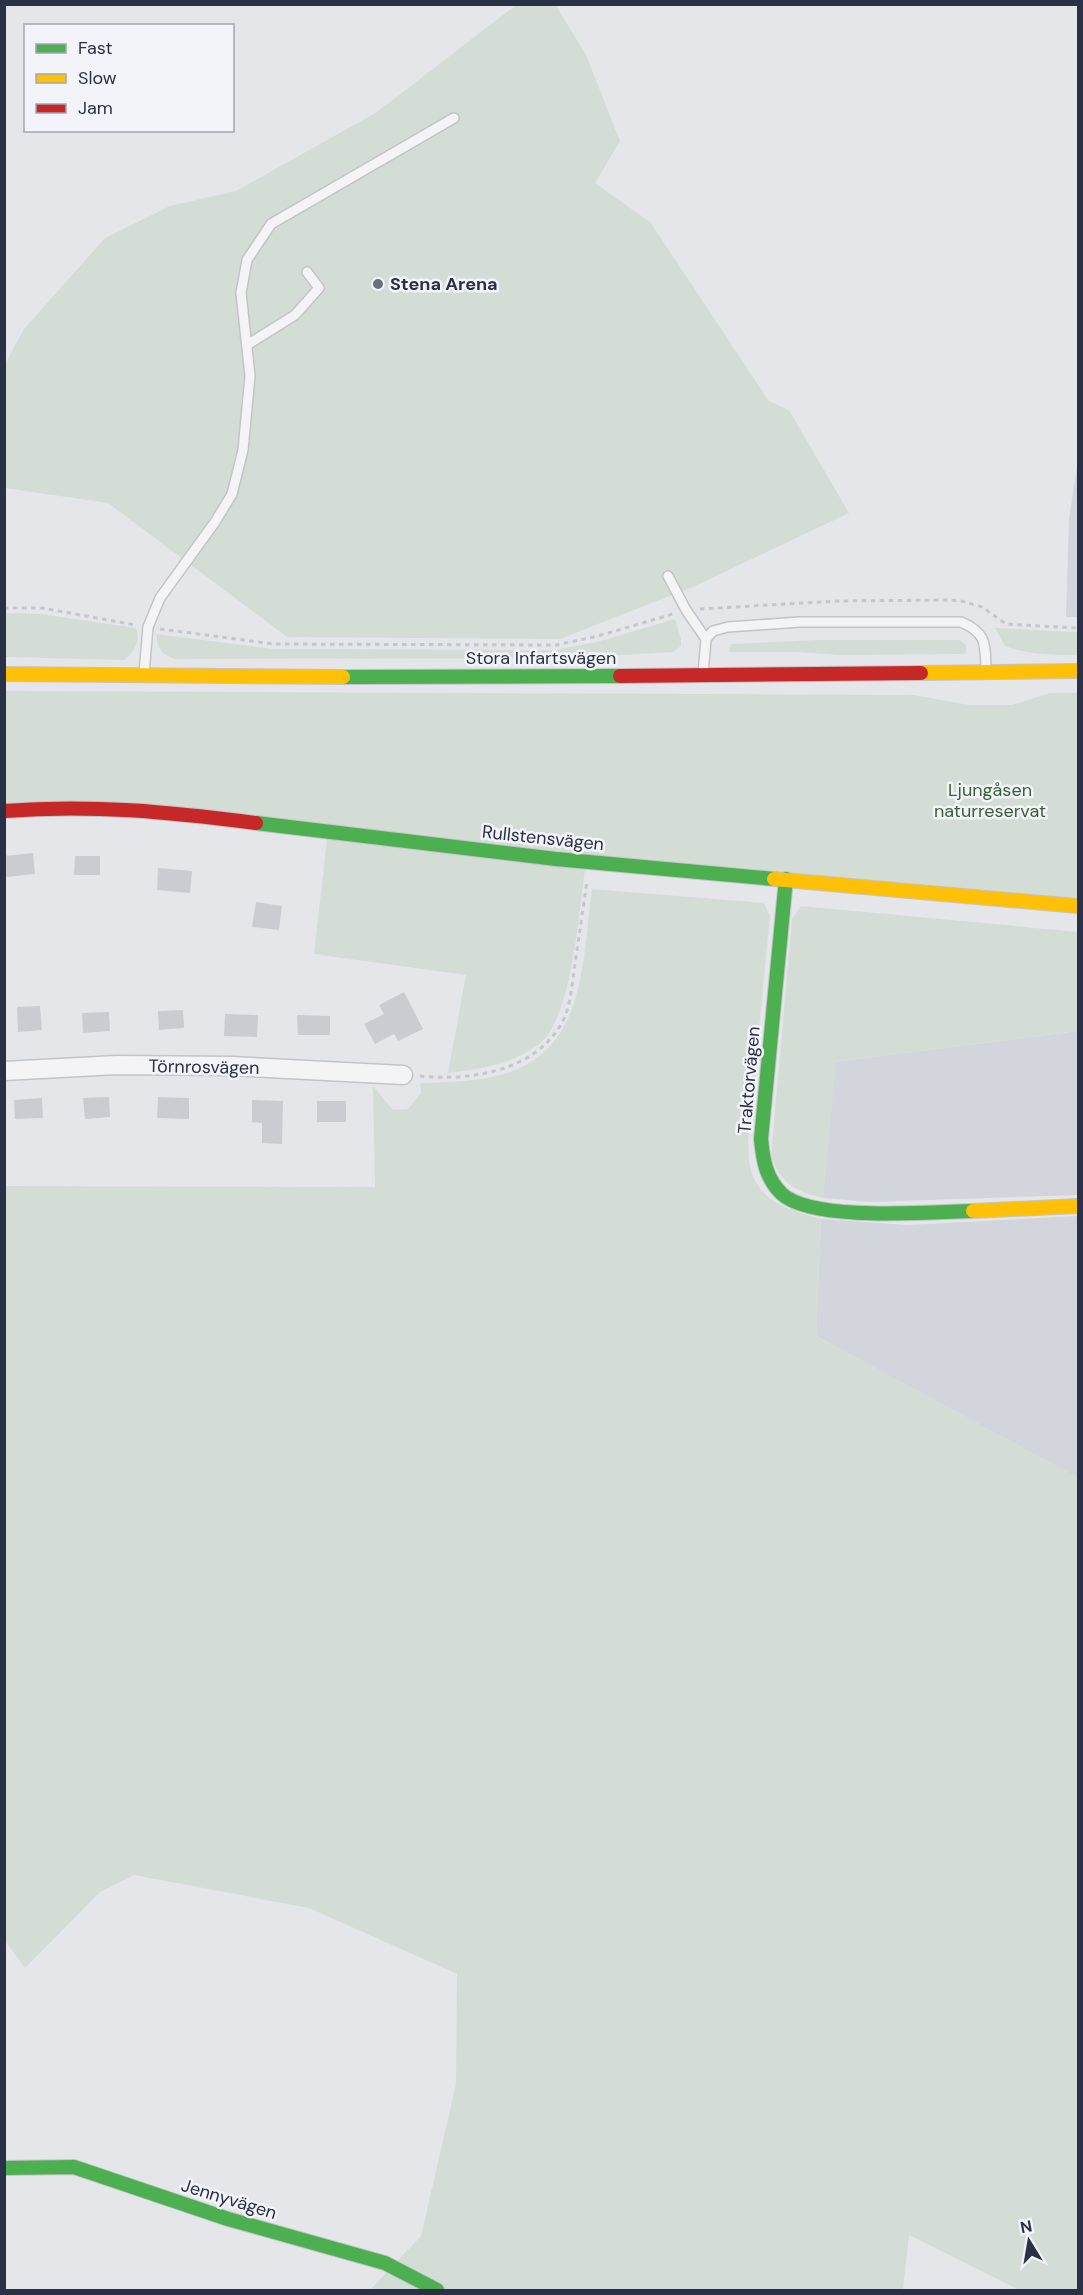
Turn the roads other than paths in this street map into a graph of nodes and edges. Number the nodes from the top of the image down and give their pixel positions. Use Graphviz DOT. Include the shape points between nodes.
graph roads {
  1 [pos="454,118"];
  2 [pos="307,272"];
  3 [pos="247,345"];
  4 [pos="668,576"];
  5 [pos="706,639"];
  6 [pos="1078,671"];
  7 [pos="986,672"];
  8 [pos="4,674"];
  9 [pos="144,676"];
  10 [pos="702,676"];
  11 [pos="4,811"];
  12 [pos="786,879"];
  13 [pos="1078,906"];
  14 [pos="4,1071"];
  15 [pos="403,1075"];
  16 [pos="1078,1206"];
  17 [pos="4,2168"];
  18 [pos="437,2290"];
  1 -- 3 [label="lane" via="271,224 247,260 241,293"];
  2 -- 3 [label="lane" via="319,288 295,315"];
  3 -- 9 [label="lane" via="250,376 243,450 232,494 160,598 148,627"];
  4 -- 5 [label="lane"];
  5 -- 7 [label="lane" via="713,631 728,627 788,622 961,622 976,628 986,645"];
  5 -- 10 [label="lane"];
  6 -- 7 [label="street, Stora Infartsvägen"];
  7 -- 10 [label="street, Stora Infartsvägen"];
  8 -- 9 [label="street, Stora Infartsvägen"];
  9 -- 10 [label="street, Stora Infartsvägen"];
  11 -- 12 [label="street, Rullstensvägen" via="43,807 152,810 589,861"];
  12 -- 13 [label="street, Rullstensvägen"];
  12 -- 16 [label="street, Traktorvägen" via="761,1139 765,1168 772,1184 790,1200 836,1211 947,1213"];
  14 -- 15 [label="street, Törnrosvägen" via="117,1065 232,1066"];
  17 -- 18 [label="street, Jennyvägen" via="74,2167 228,2219 385,2263"];
}
